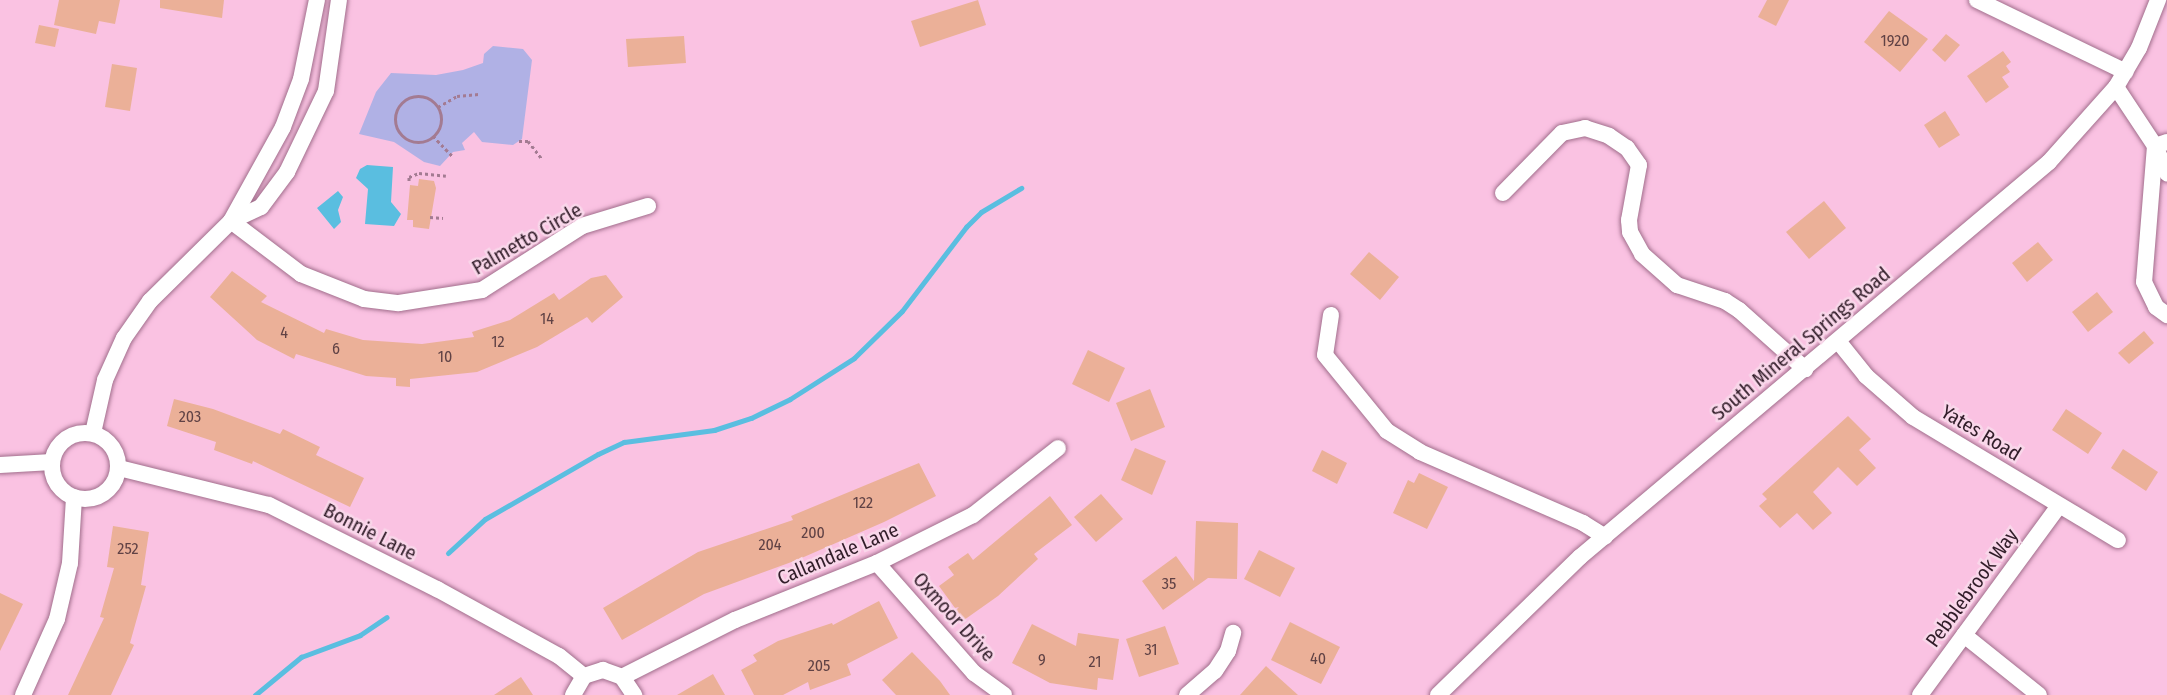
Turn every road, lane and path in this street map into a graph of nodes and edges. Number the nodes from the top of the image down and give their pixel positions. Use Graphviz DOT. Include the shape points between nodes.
graph roads {
  1 [pos="317,0"];
  2 [pos="339,0"];
  3 [pos="1977,0"];
  4 [pos="2160,6"];
  5 [pos="2126,72"];
  6 [pos="2116,87"];
  7 [pos="479,94"];
  8 [pos="400,96"];
  9 [pos="404,100"];
  10 [pos="438,107"];
  11 [pos="433,136"];
  12 [pos="519,141"];
  13 [pos="2161,144"];
  14 [pos="453,157"];
  15 [pos="542,159"];
  16 [pos="2167,172"];
  17 [pos="446,176"];
  18 [pos="409,181"];
  19 [pos="1503,193"];
  20 [pos="648,206"];
  21 [pos="430,217"];
  22 [pos="443,218"];
  23 [pos="231,221"];
  24 [pos="1331,315"];
  25 [pos="2167,315"];
  26 [pos="1838,341"];
  27 [pos="1805,369"];
  28 [pos="93,433"];
  29 [pos="1058,448"];
  30 [pos="52,462"];
  31 [pos="0,465"];
  32 [pos="119,468"];
  33 [pos="74,497"];
  34 [pos="2059,506"];
  35 [pos="1605,537"];
  36 [pos="2118,540"];
  37 [pos="877,563"];
  38 [pos="1233,633"];
  39 [pos="1964,635"];
  40 [pos="584,676"];
  41 [pos="622,677"];
  42 [pos="23,695"];
  43 [pos="573,695"];
  44 [pos="633,695"];
  45 [pos="1004,695"];
  46 [pos="1187,695"];
  47 [pos="1438,695"];
  48 [pos="1920,695"];
  49 [pos="2039,695"];
  1 -- 23 [label="street" via="301,79 283,127"];
  2 -- 23 [label="street" via="326,91 303,144 261,207"];
  3 -- 5 [label="street"];
  4 -- 5 [label="street, South Mineral Springs Road"];
  5 -- 6 [label="street, South Mineral Springs Road"];
  6 -- 13 [label="street"];
  6 -- 26 [label="street, South Mineral Springs Road" via="2049,162"];
  7 -- 10 [label="path" via="457,96"];
  8 -- 9 [label="path"];
  9 -- 10 [label="path" via="419,96"];
  9 -- 11 [label="path" via="393,126 413,142"];
  10 -- 11 [label="path" via="441,122"];
  11 -- 14 [label="path"];
  12 -- 15 [label="path" via="528,141"];
  13 -- 16 [label="street"];
  13 -- 25 [label="street" via="2144,282 2156,307"];
  17 -- 18 [label="path" via="419,173 409,177"];
  19 -- 27 [label="street" via="1562,133 1585,128 1609,136 1627,148 1639,165 1629,220 1630,232 1642,254 1677,285 1738,310"];
  20 -- 23 [label="street, Palmetto Circle" via="582,226 482,290 399,303 364,299 302,274"];
  21 -- 22 [label="path"];
  23 -- 28 [label="street" via="150,301 124,338 105,380"];
  24 -- 35 [label="street" via="1325,355 1387,431 1420,452 1583,523"];
  26 -- 27 [label="street, South Mineral Springs Road"];
  26 -- 34 [label="street, Yates Road" via="1866,376 1913,417"];
  27 -- 35 [label="street, South Mineral Springs Road"];
  28 -- 30 [label="street" via="70,436 61,442"];
  28 -- 32 [label="street" via="112,446"];
  29 -- 37 [label="street, Callandale Lane" via="973,515"];
  30 -- 31 [label="street"];
  30 -- 33 [label="street" via="57,484"];
  32 -- 33 [label="street" via="107,491 97,497"];
  32 -- 40 [label="street, Bonnie Lane" via="269,505 468,606 559,656"];
  33 -- 42 [label="street" via="70,563 57,619"];
  34 -- 36 [label="street, Yates Road"];
  34 -- 39 [label="street, Pebblebrook Way"];
  35 -- 47 [label="street, South Mineral Springs Road" via="1541,593"];
  37 -- 41 [label="street, Callandale Lane" via="735,620"];
  37 -- 45 [label="street, Oxmoor Drive" via="974,673"];
  38 -- 46 [label="street" via="1228,651 1215,671"];
  39 -- 48 [label="street, Pebblebrook Way"];
  39 -- 49 [label="street"];
  40 -- 41 [label="street" via="603,670"];
  40 -- 43 [label="street"];
  41 -- 44 [label="street"];
}
